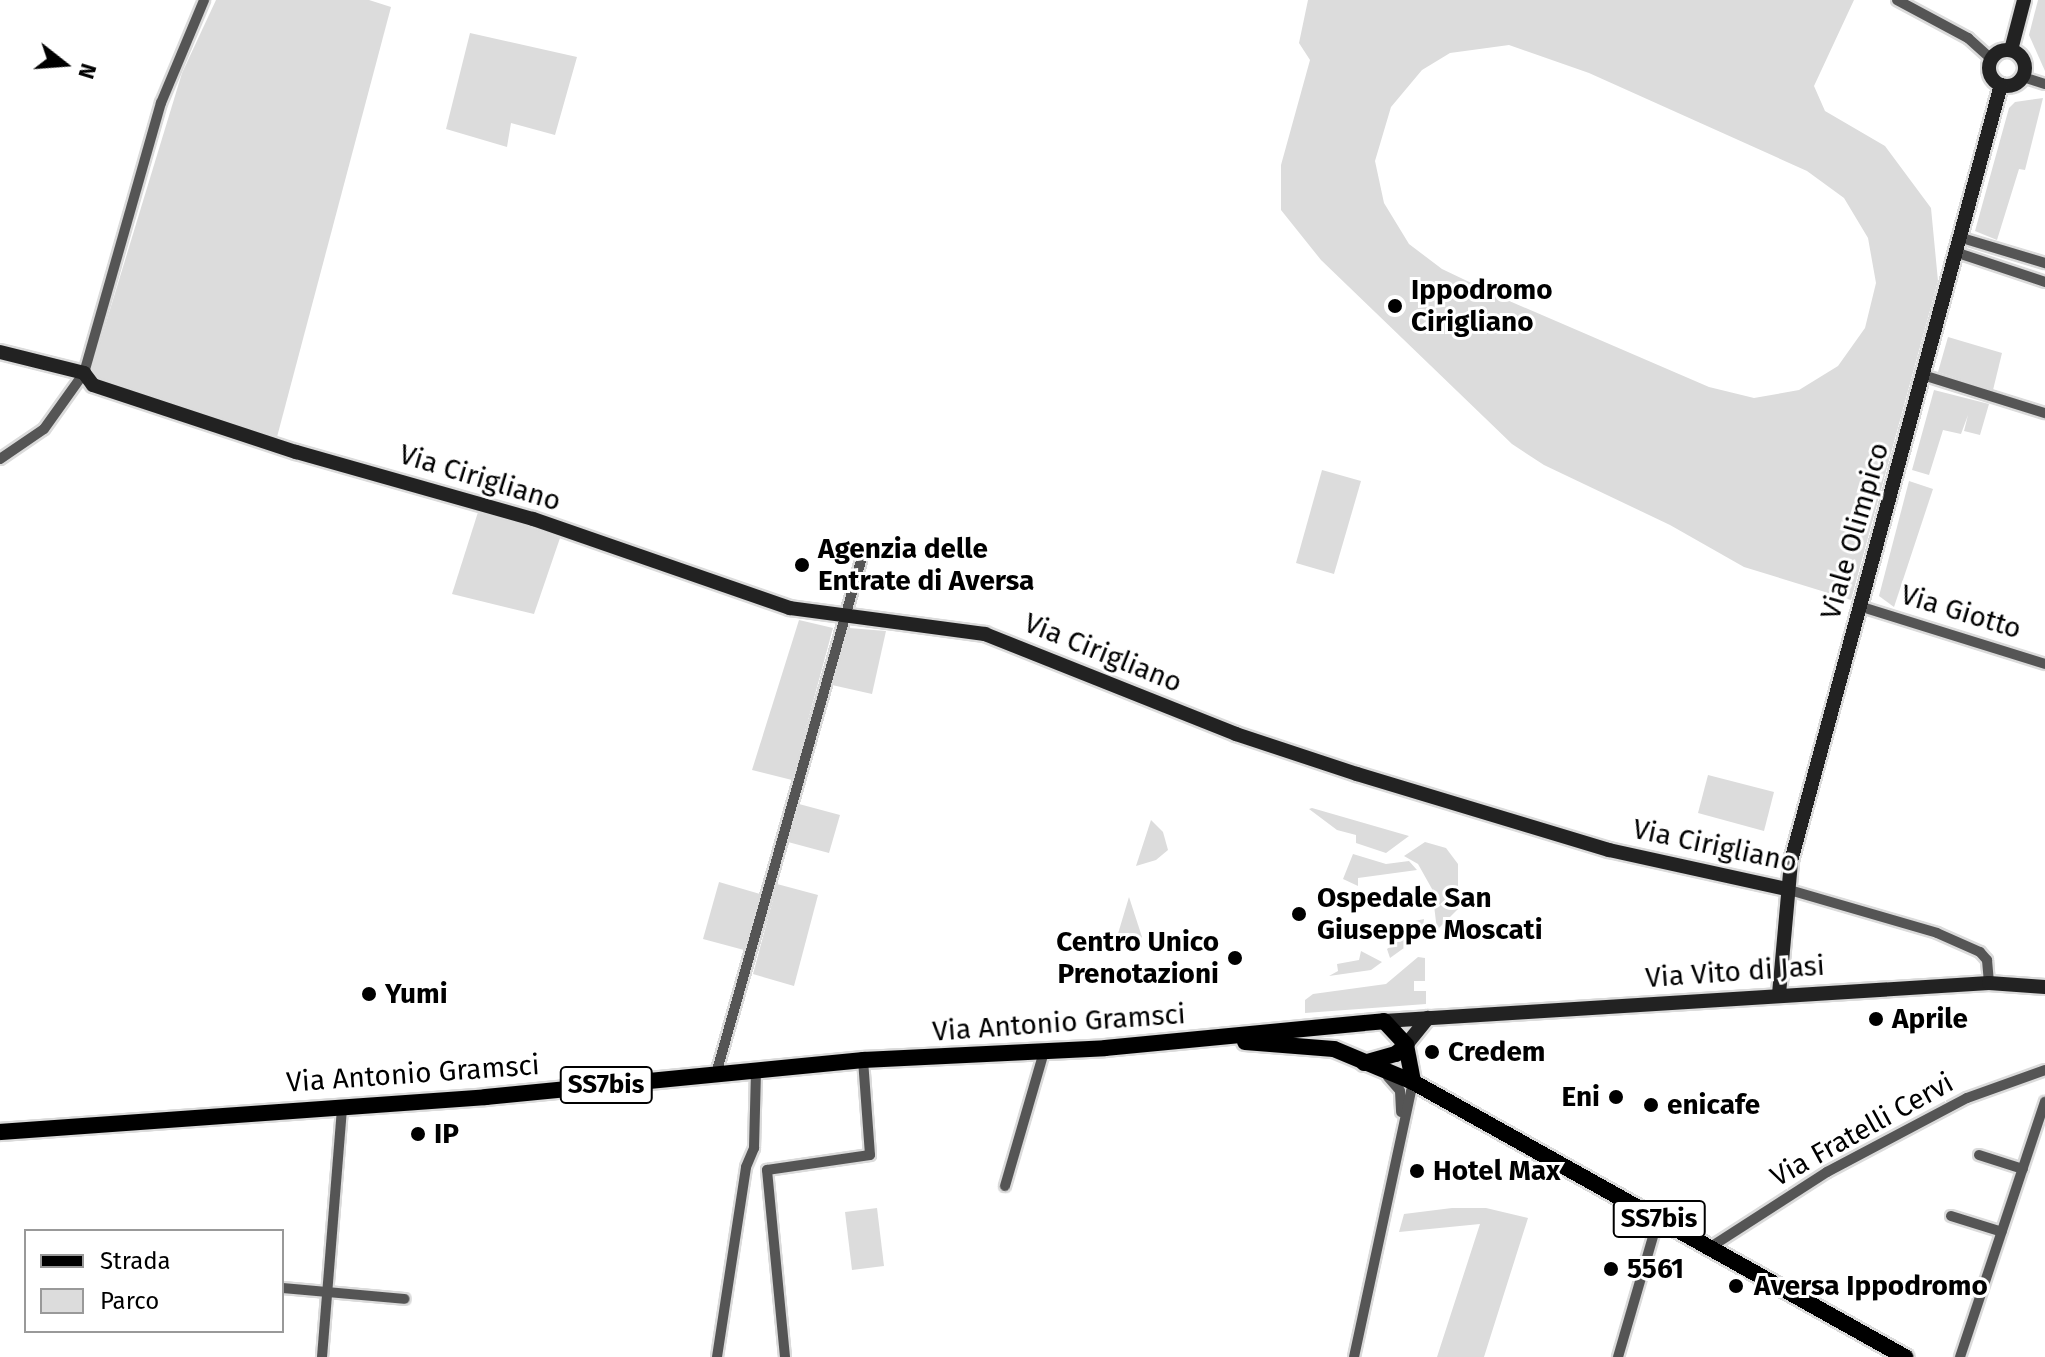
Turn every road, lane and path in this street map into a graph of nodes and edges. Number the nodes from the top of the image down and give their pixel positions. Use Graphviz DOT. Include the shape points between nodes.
graph roads {
  1 [pos="204,0"];
  2 [pos="1897,0"];
  3 [pos="2024,0"];
  4 [pos="2011,50"];
  5 [pos="1991,59"];
  6 [pos="2023,77"];
  7 [pos="2045,84"];
  8 [pos="2001,85"];
  9 [pos="1960,245"];
  10 [pos="2045,263"];
  11 [pos="2045,282"];
  12 [pos="0,352"];
  13 [pos="84,373"];
  14 [pos="1926,376"];
  15 [pos="2045,413"];
  16 [pos="0,459"];
  17 [pos="862,557"];
  18 [pos="1862,607"];
  19 [pos="843,618"];
  20 [pos="2045,664"];
  21 [pos="1786,889"];
  22 [pos="1989,983"];
  23 [pos="2045,987"];
  24 [pos="1779,994"];
  25 [pos="1428,1018"];
  26 [pos="1384,1021"];
  27 [pos="1336,1026"];
  28 [pos="1212,1040"];
  29 [pos="1406,1045"];
  30 [pos="1334,1049"];
  31 [pos="1044,1052"];
  32 [pos="863,1060"];
  33 [pos="1364,1063"];
  34 [pos="756,1069"];
  35 [pos="2045,1070"];
  36 [pos="716,1074"];
  37 [pos="1413,1082"];
  38 [pos="2045,1102"];
  39 [pos="342,1106"];
  40 [pos="1402,1122"];
  41 [pos="0,1132"];
  42 [pos="1979,1155"];
  43 [pos="2023,1169"];
  44 [pos="1005,1186"];
  45 [pos="1951,1216"];
  46 [pos="1658,1219"];
  47 [pos="2002,1232"];
  48 [pos="1709,1248"];
  49 [pos="284,1288"];
  50 [pos="327,1292"];
  51 [pos="405,1299"];
  52 [pos="322,1357"];
  53 [pos="717,1357"];
  54 [pos="785,1357"];
  55 [pos="1354,1357"];
  56 [pos="1618,1357"];
  57 [pos="1905,1357"];
  58 [pos="1960,1357"];
  1 -- 13 [label="street" via="161,103"];
  2 -- 5 [label="street" via="1968,38"];
  3 -- 4 [label="street"];
  4 -- 5 [label="street"];
  4 -- 6 [label="street" via="2024,60"];
  5 -- 8 [label="street" via="1989,71"];
  6 -- 7 [label="street"];
  6 -- 8 [label="street" via="2013,85"];
  8 -- 9 [label="street, Viale Olimpico"];
  9 -- 10 [label="street"];
  9 -- 11 [label="street"];
  9 -- 14 [label="street, Viale Olimpico"];
  12 -- 13 [label="street, Via Cirigliano"];
  13 -- 16 [label="street" via="44,429"];
  13 -- 19 [label="street, Via Cirigliano" via="93,385 296,452 533,519 790,608"];
  14 -- 15 [label="street"];
  14 -- 18 [label="street, Viale Olimpico"];
  17 -- 19 [label="street"];
  18 -- 20 [label="street, Via Giotto"];
  18 -- 21 [label="street, Viale Olimpico"];
  19 -- 21 [label="street, Via Cirigliano" via="985,634 1236,734 1357,774 1609,850"];
  19 -- 36 [label="street"];
  21 -- 22 [label="street, Via Cirigliano" via="1924,929 1980,952 1987,960"];
  21 -- 24 [label="street, Viale Olimpico"];
  22 -- 23 [label="street, Via Vito di Jasi"];
  22 -- 24 [label="street, Via Vito di Jasi"];
  24 -- 25 [label="street, Via Vito di Jasi"];
  25 -- 26 [label="street, Via Vito di Jasi"];
  25 -- 29 [label="street"];
  26 -- 27 [label="main road, Via Antonio Gramsci / SS7bis"];
  26 -- 29 [label="main road"];
  27 -- 28 [label="main road, Via Antonio Gramsci / SS7bis"];
  27 -- 30 [label="main road" via="1331,1033"];
  28 -- 30 [label="main road, Via Antonio Gramsci / SS7bis"];
  28 -- 31 [label="main road, Via Antonio Gramsci / SS7bis"];
  29 -- 33 [label="main road" via="1396,1054"];
  29 -- 37 [label="main road"];
  30 -- 33 [label="main road, Via Antonio Gramsci / SS7bis"];
  31 -- 32 [label="main road, Via Antonio Gramsci / SS7bis"];
  31 -- 44 [label="street"];
  32 -- 34 [label="main road, Via Antonio Gramsci / SS7bis"];
  32 -- 54 [label="street" via="870,1155 767,1170"];
  33 -- 37 [label="main road, Via Antonio Gramsci / SS7bis"];
  33 -- 40 [label="street" via="1396,1083"];
  34 -- 36 [label="main road, Via Antonio Gramsci / SS7bis"];
  34 -- 53 [label="street" via="754,1148 746,1167"];
  35 -- 48 [label="street, Via Fratelli Cervi" via="1953,1105 1827,1172"];
  36 -- 39 [label="main road, Via Antonio Gramsci / SS7bis"];
  37 -- 40 [label="street"];
  37 -- 46 [label="main road, SS7bis"];
  38 -- 43 [label="street"];
  39 -- 41 [label="main road, Via Antonio Gramsci / SS7bis"];
  39 -- 50 [label="street"];
  40 -- 55 [label="street"];
  42 -- 43 [label="street"];
  43 -- 47 [label="street"];
  45 -- 47 [label="street"];
  46 -- 48 [label="main road, SS7bis"];
  46 -- 56 [label="street"];
  47 -- 58 [label="street"];
  48 -- 57 [label="main road, SS7bis"];
  49 -- 50 [label="street"];
  50 -- 51 [label="street"];
  50 -- 52 [label="street"];
}
